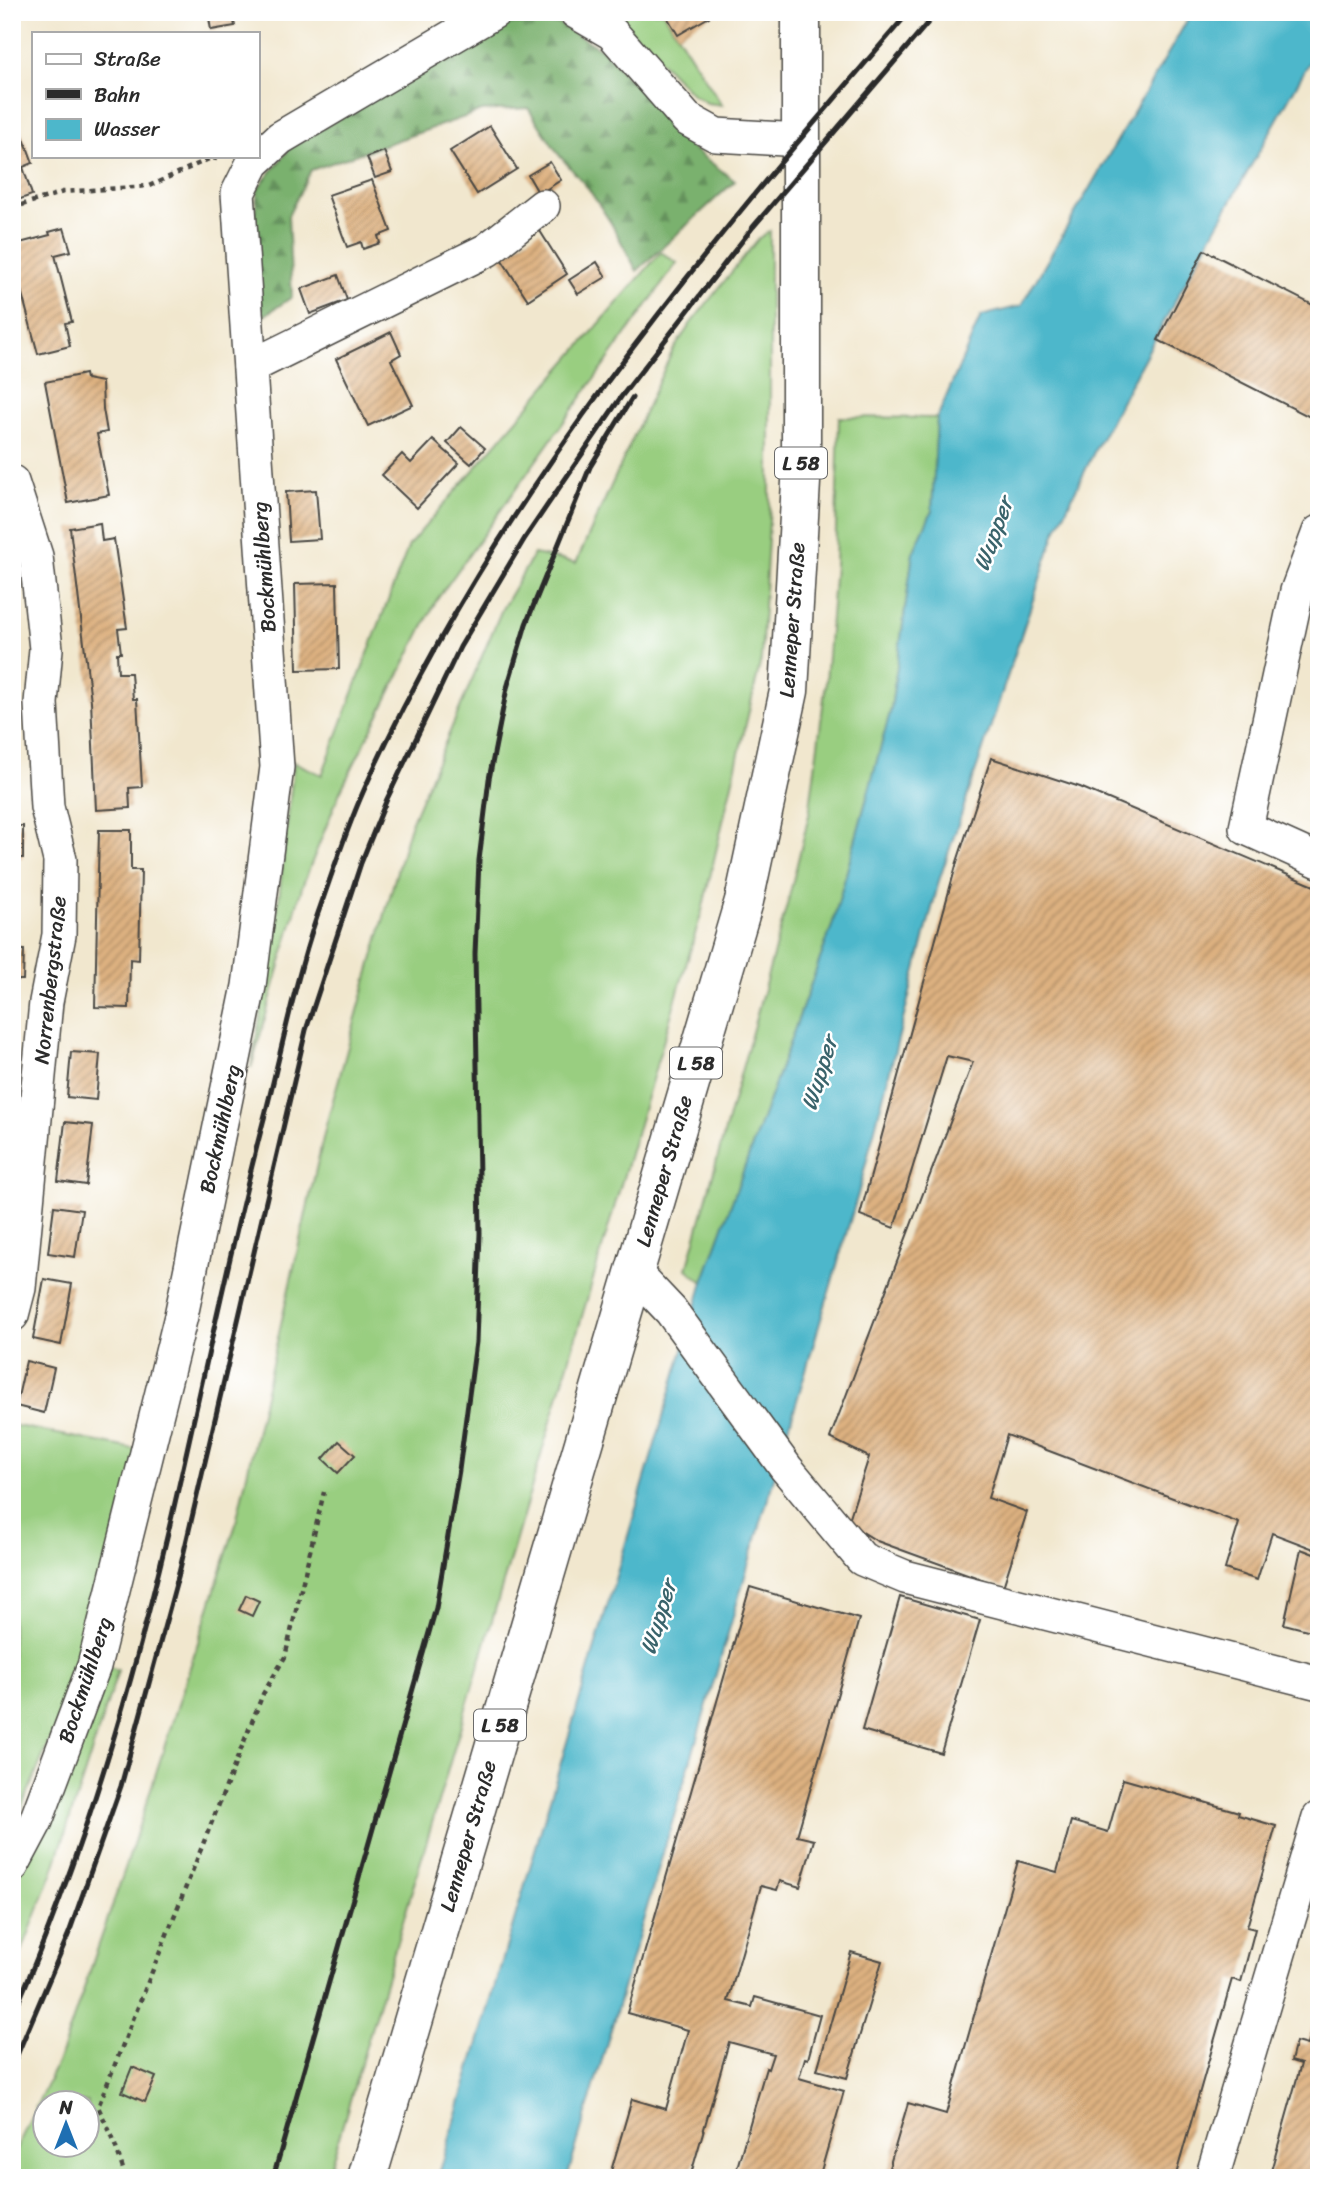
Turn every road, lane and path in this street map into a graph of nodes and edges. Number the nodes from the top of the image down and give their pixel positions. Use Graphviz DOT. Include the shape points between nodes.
graph roads {
  1 [pos="494,12"];
  2 [pos="576,12"];
  3 [pos="801,12"];
  4 [pos="800,140"];
  5 [pos="259,157"];
  6 [pos="211,158"];
  7 [pos="258,158"];
  8 [pos="543,206"];
  9 [pos="12,208"];
  10 [pos="250,367"];
  11 [pos="12,482"];
  12 [pos="1319,532"];
  13 [pos="1319,861"];
  14 [pos="634,1272"];
  15 [pos="12,1315"];
  16 [pos="324,1492"];
  17 [pos="1319,1683"];
  18 [pos="1319,1818"];
  19 [pos="12,1866"];
  20 [pos="127,2178"];
  21 [pos="367,2178"];
  22 [pos="1212,2178"];
  1 -- 5 [label="street, Bockmühlberg" via="280,138"];
  2 -- 4 [label="street" via="612,33 687,119 716,135"];
  3 -- 4 [label="main road, Lenneper Straße / L 58"];
  4 -- 14 [label="main road, Lenneper Straße / L 58" via="801,482 789,691 744,901"];
  6 -- 9 [label="path" via="149,186 63,192"];
  7 -- 10 [label="street, Bockmühlberg" via="238,193"];
  8 -- 10 [label="street" via="487,250"];
  10 -- 19 [label="street, Bockmühlberg" via="277,767 249,986 181,1315 93,1666 36,1821"];
  11 -- 15 [label="street, Norrenbergstraße" via="36,556 46,649 41,703 47,807 60,873 59,935 46,1002 19,1288"];
  12 -- 13 [label="street" via="1297,590 1246,828"];
  14 -- 17 [label="street" via="671,1311 786,1468 862,1559 905,1577"];
  14 -- 21 [label="main road, Lenneper Straße / L 58"];
  16 -- 20 [label="path" via="285,1657 262,1694 98,2107"];
  18 -- 22 [label="street"];
}
